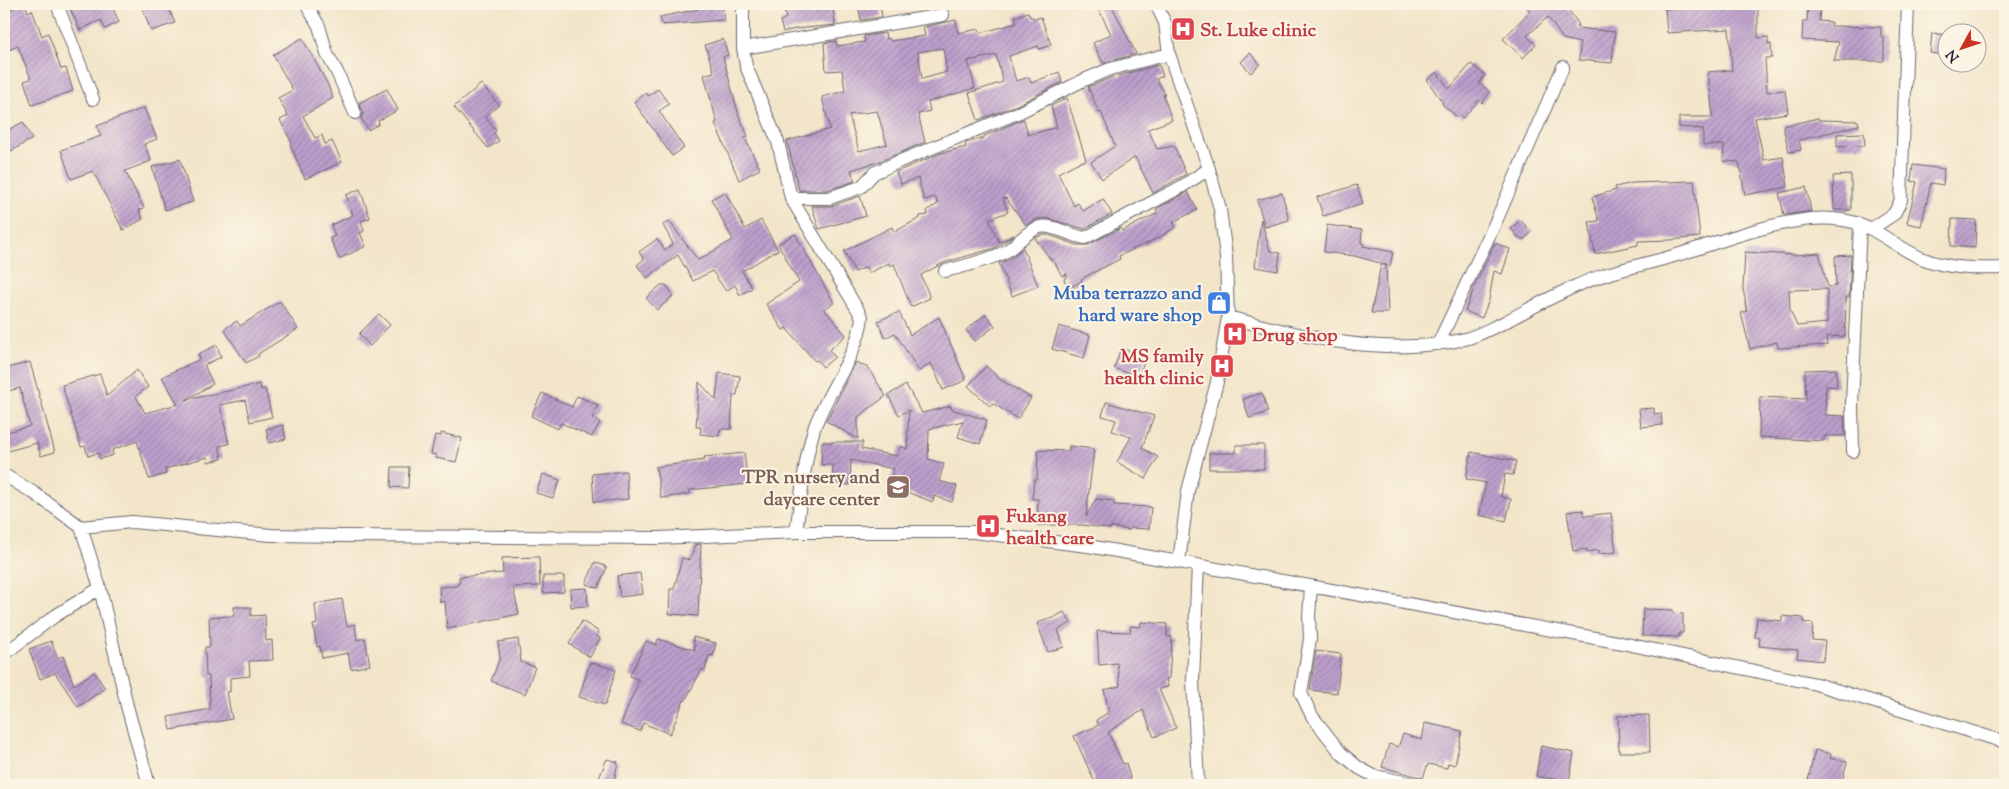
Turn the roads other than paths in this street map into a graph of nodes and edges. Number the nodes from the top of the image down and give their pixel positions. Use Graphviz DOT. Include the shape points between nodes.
graph roads {
  1 [pos="57,4"];
  2 [pos="306,4"];
  3 [pos="742,4"];
  4 [pos="1156,4"];
  5 [pos="1908,4"];
  6 [pos="943,15"];
  7 [pos="743,48"];
  8 [pos="1169,54"];
  9 [pos="1563,67"];
  10 [pos="93,99"];
  11 [pos="355,113"];
  12 [pos="1209,168"];
  13 [pos="791,198"];
  14 [pos="1866,227"];
  15 [pos="2005,268"];
  16 [pos="945,271"];
  17 [pos="1228,316"];
  18 [pos="1438,344"];
  19 [pos="1853,451"];
  20 [pos="4,475"];
  21 [pos="80,527"];
  22 [pos="796,532"];
  23 [pos="1179,562"];
  24 [pos="1198,565"];
  25 [pos="1311,586"];
  26 [pos="100,588"];
  27 [pos="4,654"];
  28 [pos="2005,742"];
  29 [pos="149,785"];
  30 [pos="1198,785"];
  31 [pos="1419,785"];
  1 -- 10 [label="street"];
  2 -- 11 [label="street" via="319,26 327,54"];
  3 -- 7 [label="street"];
  4 -- 8 [label="street" via="1164,23"];
  5 -- 14 [label="street" via="1902,200 1894,214"];
  6 -- 7 [label="street"];
  7 -- 13 [label="street" via="751,81 778,142"];
  8 -- 12 [label="street"];
  8 -- 13 [label="street" via="1110,69 1084,80 1020,112 900,161 874,174 861,187 829,198"];
  9 -- 18 [label="street"];
  12 -- 16 [label="street" via="1181,187 1085,238 1050,227 1039,228 1006,251"];
  12 -- 17 [label="street" via="1222,219"];
  13 -- 22 [label="street" via="862,317 861,329 814,430"];
  14 -- 15 [label="street" via="1923,259 1959,268"];
  14 -- 18 [label="street" via="1837,220 1813,219 1732,236 1578,285 1467,339"];
  14 -- 19 [label="street" via="1852,404"];
  17 -- 18 [label="street" via="1289,333 1338,342 1391,346"];
  17 -- 23 [label="street" via="1216,382 1188,491"];
  20 -- 21 [label="street"];
  21 -- 22 [label="street" via="132,522 271,535 343,536 658,538"];
  21 -- 26 [label="street"];
  22 -- 23 [label="street" via="973,532 1088,546"];
  23 -- 24 [label="street"];
  24 -- 25 [label="street"];
  24 -- 30 [label="street" via="1193,680"];
  25 -- 28 [label="street" via="1617,642 1816,684"];
  25 -- 31 [label="street" via="1310,639 1301,694 1312,716 1341,752 1359,768 1374,776"];
  26 -- 27 [label="street"];
  26 -- 29 [label="street"];
}
